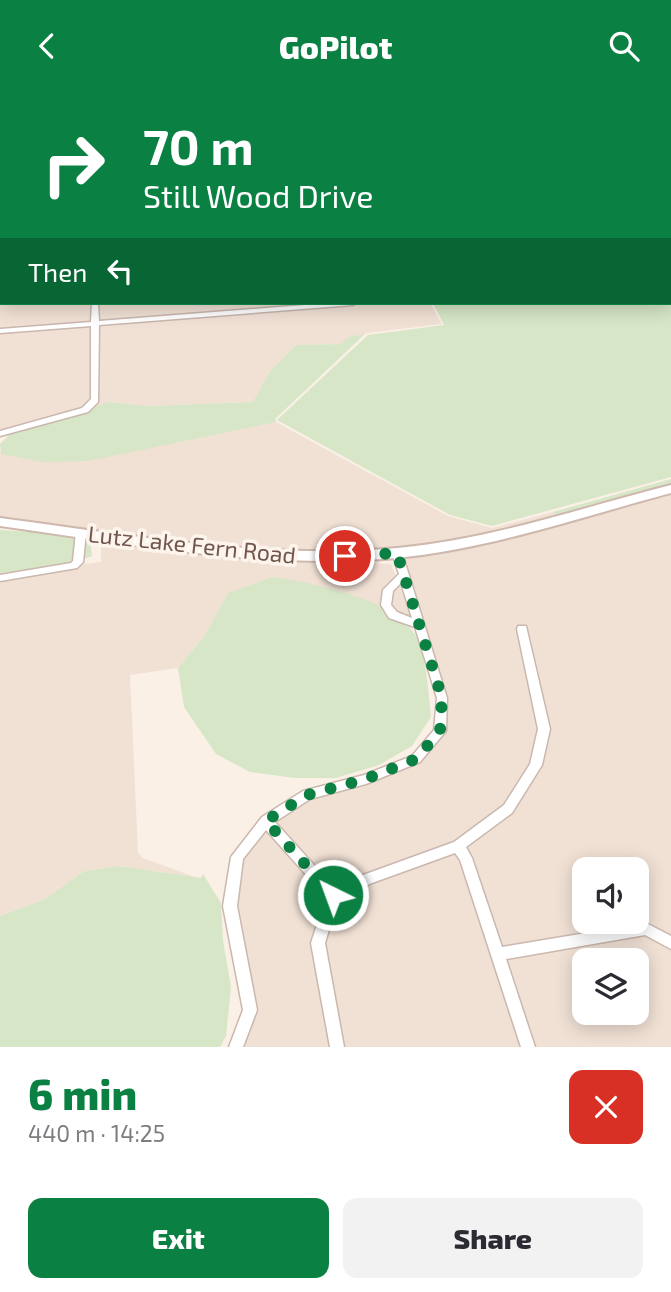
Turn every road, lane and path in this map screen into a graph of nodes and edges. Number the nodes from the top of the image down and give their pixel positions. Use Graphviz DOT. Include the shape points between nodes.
graph roads {
  1 [pos="95,305"];
  2 [pos="329,305"];
  3 [pos="96,324"];
  4 [pos="0,331"];
  5 [pos="0,434"];
  6 [pos="671,489"];
  7 [pos="0,522"];
  8 [pos="81,532"];
  9 [pos="397,553"];
  10 [pos="404,575"];
  11 [pos="0,578"];
  12 [pos="419,625"];
  13 [pos="522,629"];
  14 [pos="266,821"];
  15 [pos="458,846"];
  16 [pos="333,895"];
  17 [pos="671,943"];
  18 [pos="499,954"];
  19 [pos="236,1047"];
  20 [pos="337,1047"];
  21 [pos="528,1047"];
  1 -- 3 [label="street"];
  2 -- 3 [label="street"];
  3 -- 4 [label="street"];
  3 -- 5 [label="street" via="95,400 85,410"];
  6 -- 9 [label="main road, Lutz Lake Fern Road" via="460,544"];
  7 -- 8 [label="main road, Lutz Lake Fern Road"];
  8 -- 9 [label="main road, Lutz Lake Fern Road" via="280,555"];
  8 -- 11 [label="street" via="74,566"];
  9 -- 10 [label="street"];
  10 -- 12 [label="street"];
  10 -- 12 [label="street" via="388,590 386,605 400,619"];
  12 -- 14 [label="street" via="442,698 440,731 416,759 307,795"];
  13 -- 15 [label="street" via="544,729 537,765 508,809"];
  14 -- 16 [label="street"];
  14 -- 19 [label="street" via="237,857 230,905 250,1010"];
  15 -- 16 [label="street"];
  15 -- 18 [label="street"];
  16 -- 20 [label="street" via="318,943"];
  17 -- 18 [label="street" via="646,929"];
  18 -- 21 [label="street"];
}
